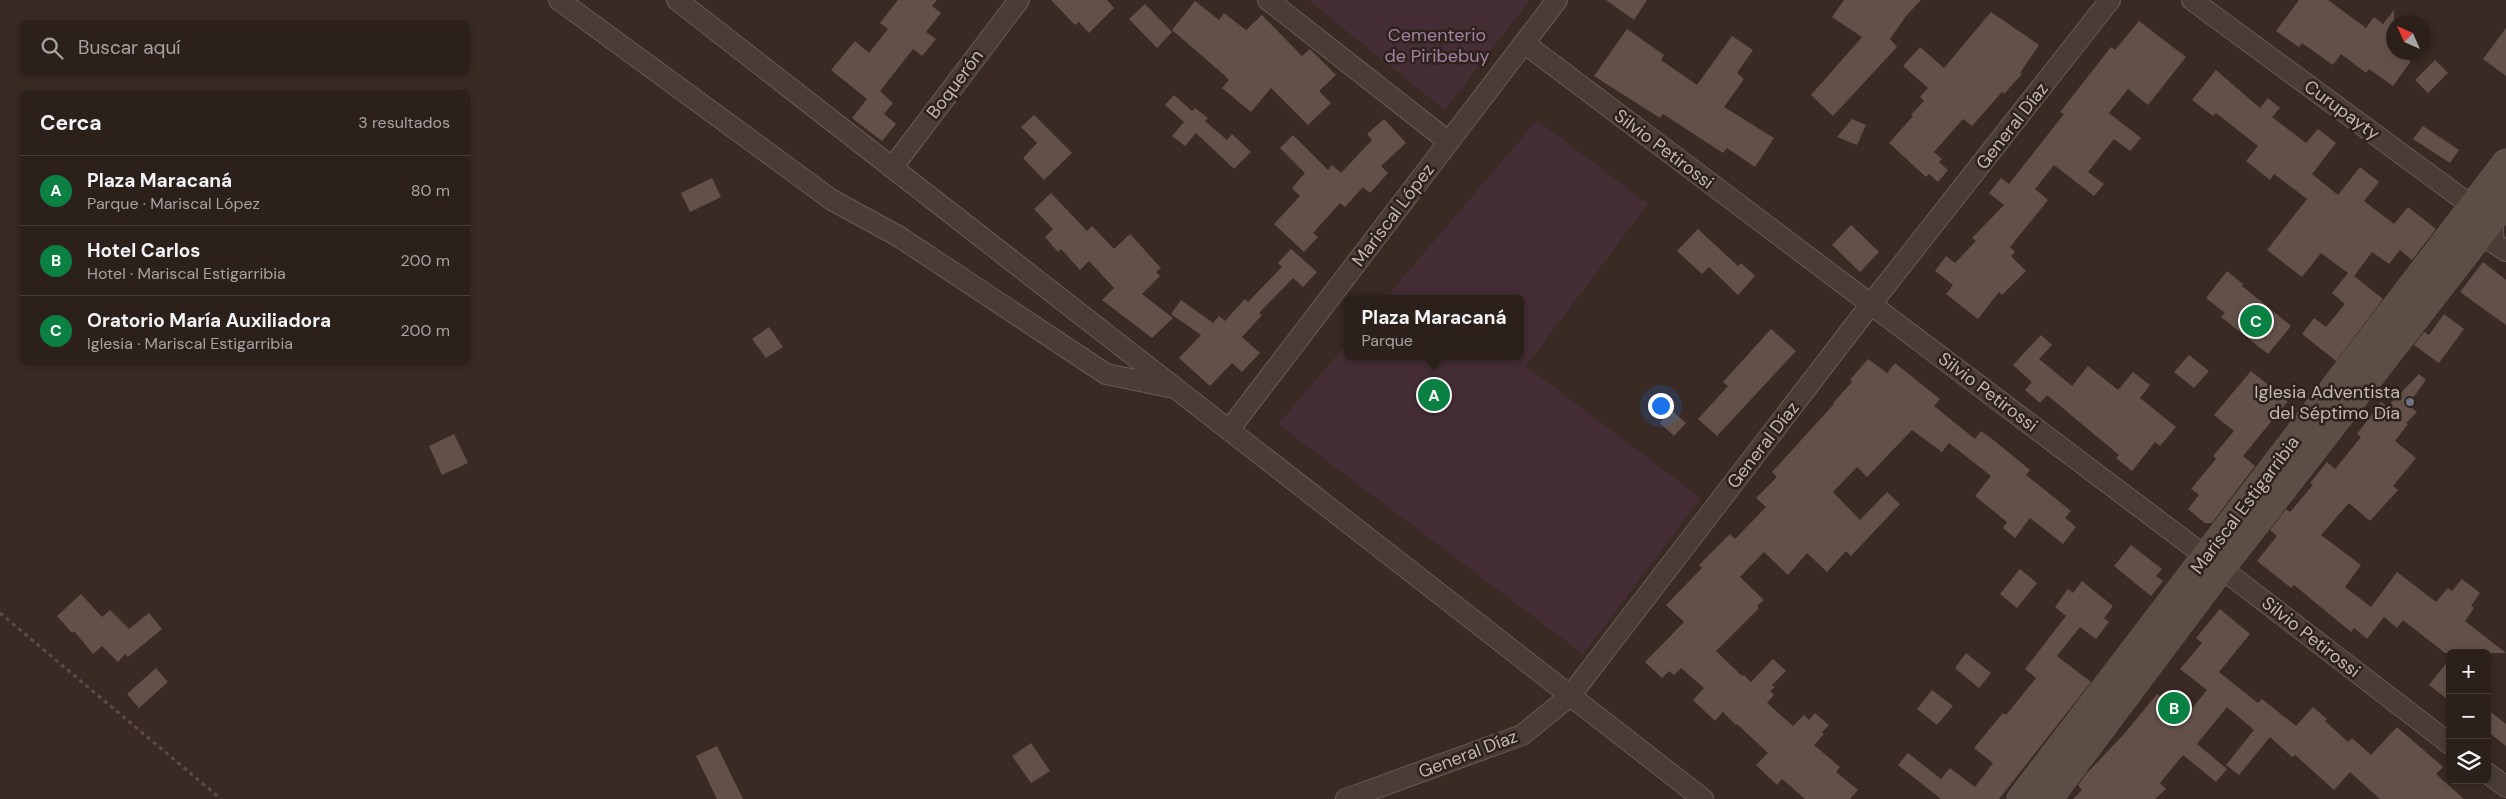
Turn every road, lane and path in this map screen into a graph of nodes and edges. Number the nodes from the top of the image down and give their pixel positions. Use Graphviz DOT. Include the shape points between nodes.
graph roads {
  1 [pos="559,0"];
  2 [pos="677,0"];
  3 [pos="1019,0"];
  4 [pos="1268,0"];
  5 [pos="1557,0"];
  6 [pos="2110,0"];
  7 [pos="2192,0"];
  8 [pos="1524,43"];
  9 [pos="1449,142"];
  10 [pos="2506,163"];
  11 [pos="892,168"];
  12 [pos="2494,211"];
  13 [pos="2506,251"];
  14 [pos="1872,304"];
  15 [pos="1175,389"];
  16 [pos="1229,430"];
  17 [pos="2213,562"];
  18 [pos="0,613"];
  19 [pos="1570,696"];
  20 [pos="2446,741"];
  21 [pos="2491,776"];
  22 [pos="2506,787"];
  23 [pos="221,799"];
  24 [pos="1346,799"];
  25 [pos="1702,799"];
  26 [pos="2021,799"];
  27 [pos="2048,799"];
  1 -- 15 [label="street" via="832,200 898,236 1106,374"];
  2 -- 11 [label="street"];
  3 -- 11 [label="street, Boquerón"];
  4 -- 9 [label="street"];
  5 -- 8 [label="street, Mariscal López"];
  6 -- 14 [label="street, General Díaz"];
  7 -- 12 [label="street, Curupayty"];
  8 -- 9 [label="street, Mariscal López"];
  8 -- 14 [label="street, Silvio Petirossi"];
  9 -- 16 [label="street, Mariscal López"];
  10 -- 12 [label="street"];
  11 -- 15 [label="street"];
  12 -- 13 [label="street" via="2494,242"];
  12 -- 17 [label="street"];
  14 -- 17 [label="street, Silvio Petirossi"];
  14 -- 19 [label="street, General Díaz"];
  15 -- 16 [label="street"];
  16 -- 19 [label="street"];
  17 -- 20 [label="street, Silvio Petirossi"];
  17 -- 26 [label="street, Mariscal Estigarribia"];
  17 -- 27 [label="street"];
  18 -- 23 [label="path"];
  19 -- 24 [label="street, General Díaz" via="1522,735"];
  19 -- 25 [label="street"];
  21 -- 22 [label="street"];
}
